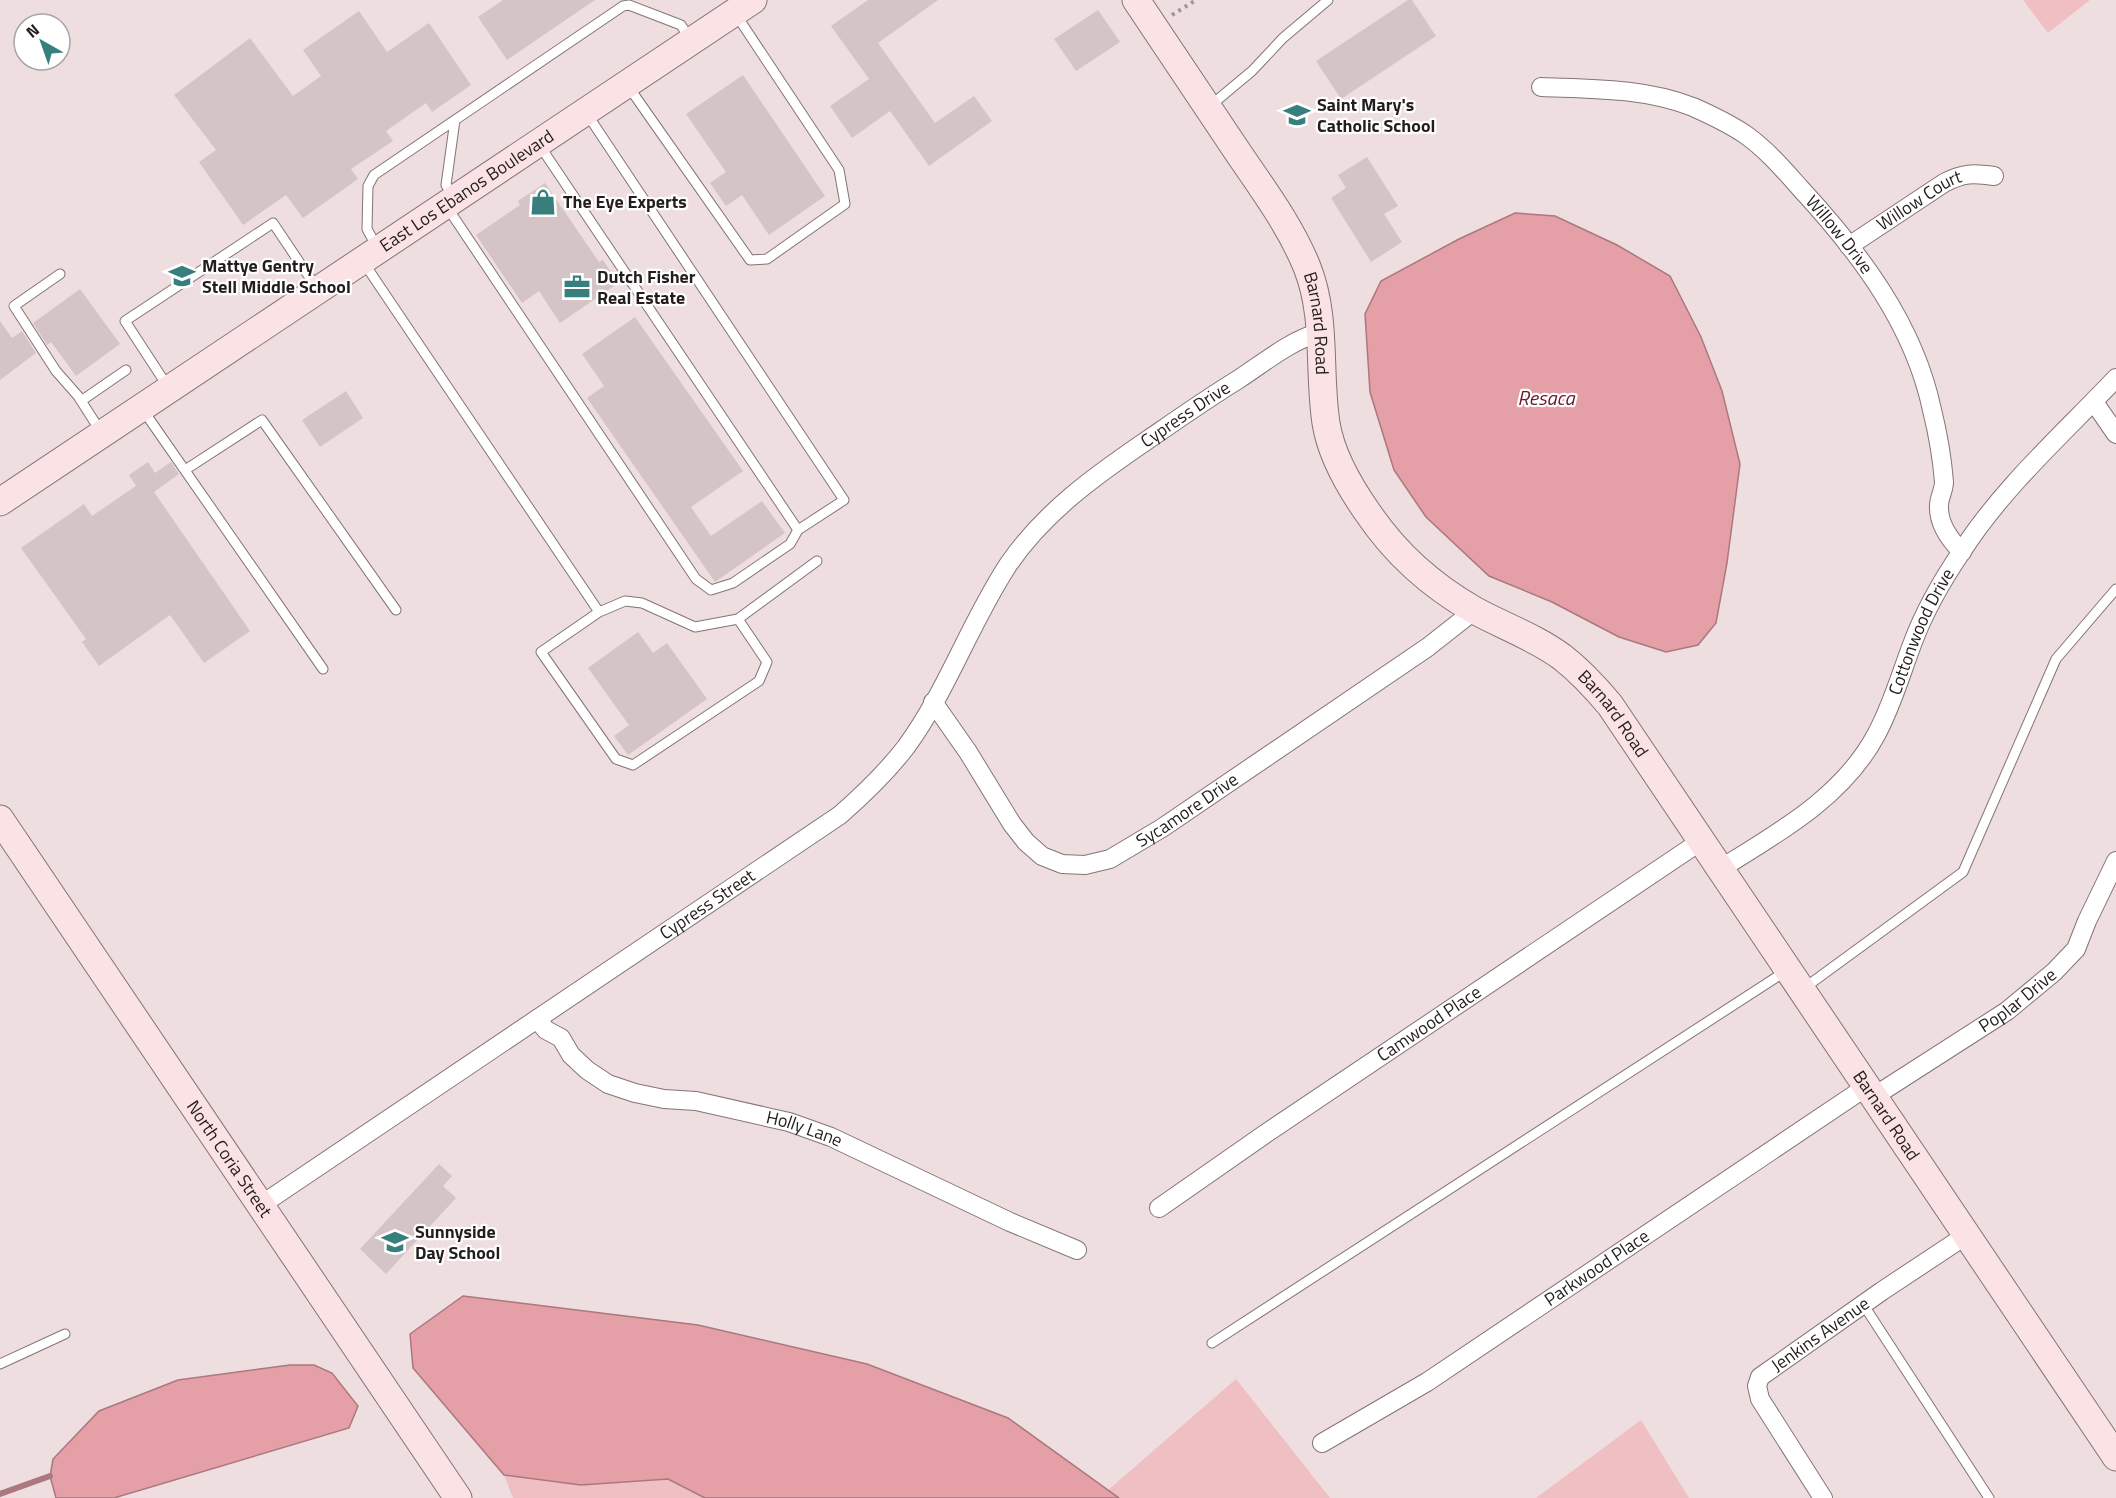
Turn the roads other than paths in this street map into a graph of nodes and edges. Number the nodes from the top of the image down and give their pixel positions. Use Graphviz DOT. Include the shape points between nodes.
graph roads {
  1 [pos="1136,0"];
  2 [pos="1328,0"];
  3 [pos="744,6"];
  4 [pos="691,40"];
  5 [pos="627,84"];
  6 [pos="1541,87"];
  7 [pos="1208,107"];
  8 [pos="585,112"];
  9 [pos="455,120"];
  10 [pos="538,143"];
  11 [pos="1994,176"];
  12 [pos="450,202"];
  13 [pos="1849,246"];
  14 [pos="370,255"];
  15 [pos="60,274"];
  16 [pos="318,290"];
  17 [pos="1322,332"];
  18 [pos="126,370"];
  19 [pos="2116,378"];
  20 [pos="169,390"];
  21 [pos="81,400"];
  22 [pos="2094,402"];
  23 [pos="142,408"];
  24 [pos="103,434"];
  25 [pos="2116,434"];
  26 [pos="185,470"];
  27 [pos="0,502"];
  28 [pos="1057,508"];
  29 [pos="798,530"];
  30 [pos="1962,552"];
  31 [pos="817,561"];
  32 [pos="2116,589"];
  33 [pos="396,610"];
  34 [pos="1475,610"];
  35 [pos="599,612"];
  36 [pos="738,619"];
  37 [pos="323,669"];
  38 [pos="933,702"];
  39 [pos="0,819"];
  40 [pos="1701,841"];
  41 [pos="2116,861"];
  42 [pos="1719,869"];
  43 [pos="1794,980"];
  44 [pos="537,1019"];
  45 [pos="1870,1092"];
  46 [pos="261,1205"];
  47 [pos="1159,1208"];
  48 [pos="1968,1234"];
  49 [pos="1077,1250"];
  50 [pos="1863,1304"];
  51 [pos="65,1334"];
  52 [pos="1212,1343"];
  53 [pos="0,1364"];
  54 [pos="1322,1443"];
  55 [pos="2116,1457"];
  56 [pos="458,1498"];
  57 [pos="1823,1498"];
  58 [pos="1989,1498"];
  1 -- 7 [label="street, Barnard Road"];
  2 -- 7 [label="lane"];
  3 -- 4 [label="street, East Los Ebanos Boulevard"];
  3 -- 5 [label="lane" via="839,170 845,204 767,259 750,260"];
  4 -- 5 [label="street, East Los Ebanos Boulevard"];
  4 -- 9 [label="lane" via="681,25 630,4 623,6"];
  5 -- 8 [label="street, East Los Ebanos Boulevard"];
  6 -- 13 [label="street, Willow Drive" via="1639,93 1665,98 1719,119 1771,156"];
  7 -- 17 [label="street, Barnard Road" via="1294,239 1308,268"];
  8 -- 10 [label="street, East Los Ebanos Boulevard"];
  8 -- 29 [label="lane" via="844,500"];
  9 -- 12 [label="lane" via="446,185"];
  9 -- 14 [label="lane" via="374,175 368,186"];
  10 -- 12 [label="street, East Los Ebanos Boulevard"];
  10 -- 29 [label="lane"];
  11 -- 13 [label="street, Willow Court" via="1959,175"];
  12 -- 14 [label="street, East Los Ebanos Boulevard"];
  12 -- 29 [label="lane" via="696,579 711,590 733,583 790,544"];
  13 -- 30 [label="street, Willow Drive" via="1893,309 1920,367 1942,461 1944,488 1939,508 1947,534"];
  14 -- 16 [label="street, East Los Ebanos Boulevard"];
  14 -- 35 [label="lane"];
  15 -- 21 [label="lane" via="14,306 56,371"];
  16 -- 20 [label="street, East Los Ebanos Boulevard"];
  16 -- 20 [label="lane" via="273,223 144,308 125,321"];
  17 -- 28 [label="street, Cypress Drive" via="1298,342 1213,394"];
  17 -- 34 [label="street, Barnard Road" via="1326,426 1350,486 1414,567"];
  18 -- 21 [label="lane"];
  19 -- 22 [label="street, Cottonwood Drive"];
  20 -- 23 [label="street, East Los Ebanos Boulevard"];
  21 -- 24 [label="lane"];
  22 -- 25 [label="street"];
  22 -- 30 [label="street, Cottonwood Drive" via="2000,500"];
  23 -- 24 [label="street, East Los Ebanos Boulevard"];
  23 -- 26 [label="lane"];
  24 -- 27 [label="street, East Los Ebanos Boulevard"];
  26 -- 33 [label="lane" via="262,420"];
  26 -- 37 [label="lane"];
  28 -- 38 [label="street, Cypress Street" via="1023,543 1008,566"];
  30 -- 42 [label="street, Cottonwood Drive" via="1931,603 1876,736 1859,761 1841,783 1779,832"];
  31 -- 36 [label="lane"];
  32 -- 43 [label="lane" via="2056,659 1963,872"];
  34 -- 38 [label="street, Sycamore Drive" via="1428,647 1162,828 1110,859 1085,865 1062,864 1042,856 1026,842"];
  34 -- 40 [label="street, Barnard Road" via="1532,638 1584,676 1610,705"];
  35 -- 36 [label="lane" via="625,602 642,603 695,627"];
  35 -- 36 [label="lane" via="542,652 616,759 633,765 759,681 767,662"];
  38 -- 44 [label="street, Cypress Street" via="887,771 840,815"];
  39 -- 46 [label="street, North Coria Street"];
  40 -- 42 [label="street, Barnard Road"];
  40 -- 47 [label="street, Camwood Place"];
  41 -- 45 [label="street, Poplar Drive" via="2076,949 2054,972 2007,1011"];
  42 -- 43 [label="street, Barnard Road"];
  43 -- 45 [label="street, Barnard Road"];
  43 -- 52 [label="lane"];
  44 -- 46 [label="street, Cypress Street"];
  44 -- 49 [label="street, Holly Lane" via="561,1038 587,1070 608,1084 635,1093 696,1101 789,1122 831,1137"];
  45 -- 48 [label="street, Barnard Road"];
  45 -- 54 [label="street, Parkwood Place" via="1427,1382"];
  46 -- 56 [label="street, North Coria Street"];
  48 -- 50 [label="street, Jenkins Avenue"];
  48 -- 55 [label="street, Barnard Road"];
  50 -- 57 [label="street, Jenkins Avenue" via="1770,1368 1757,1386 1770,1416"];
  50 -- 58 [label="lane"];
  51 -- 53 [label="lane"];
}
